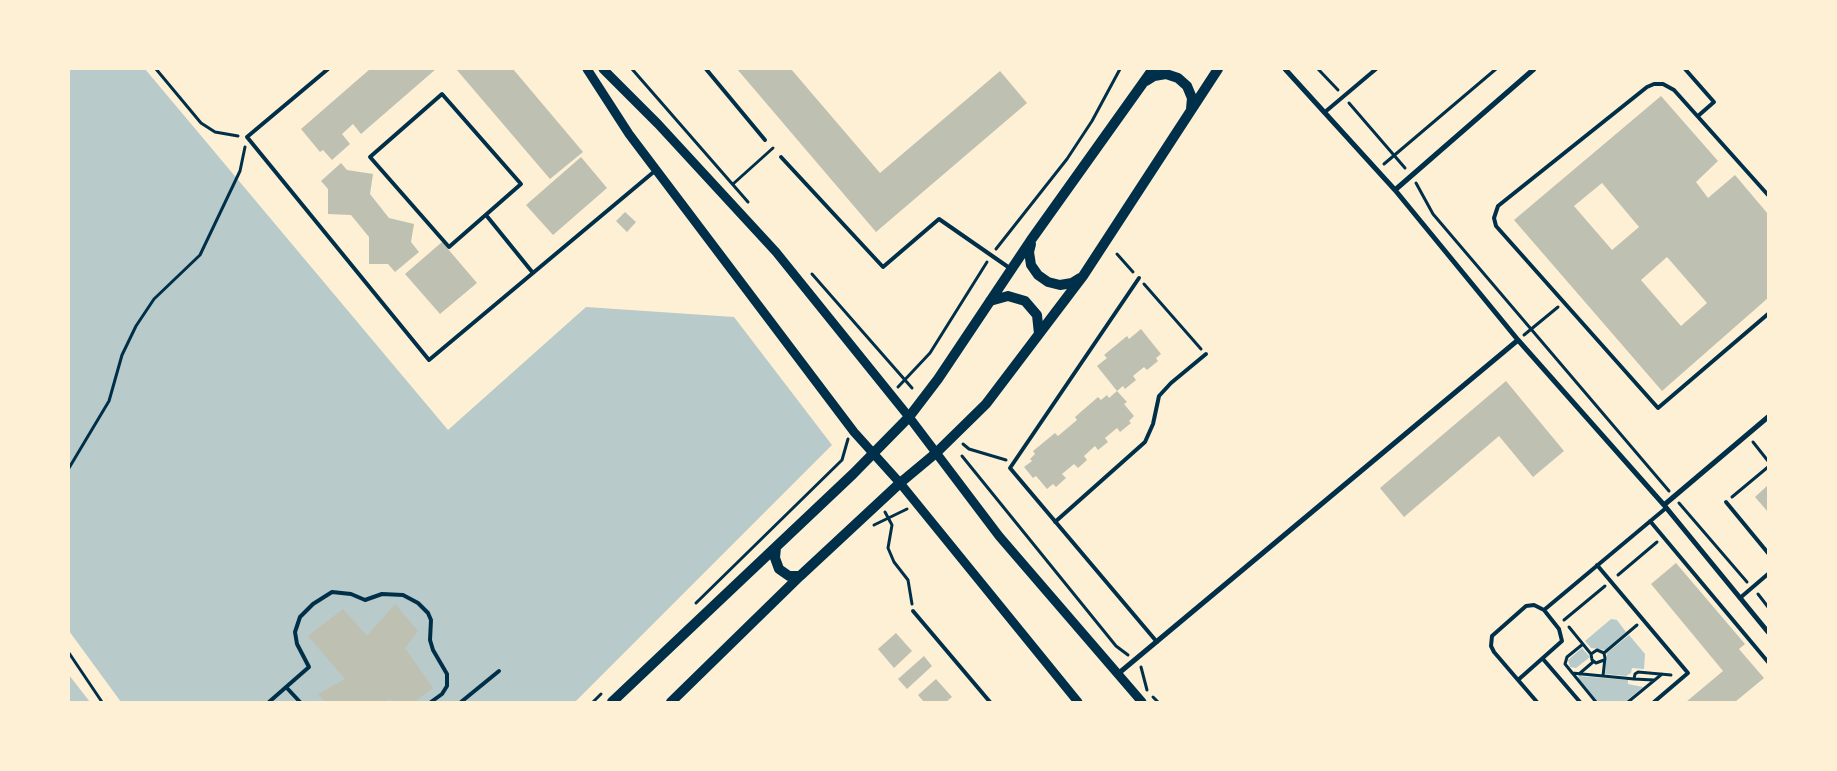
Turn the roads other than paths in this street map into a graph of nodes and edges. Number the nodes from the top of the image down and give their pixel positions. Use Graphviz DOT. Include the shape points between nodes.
graph roads {
  1 [pos="328,69"];
  2 [pos="587,69"];
  3 [pos="603,69"];
  4 [pos="706,69"];
  5 [pos="1154,69"];
  6 [pos="1218,69"];
  7 [pos="1285,69"];
  8 [pos="1376,69"];
  9 [pos="1534,69"];
  10 [pos="1685,69"];
  11 [pos="1527,72"];
  12 [pos="1144,83"];
  13 [pos="1191,110"];
  14 [pos="1325,112"];
  15 [pos="1698,116"];
  16 [pos="765,140"];
  17 [pos="781,157"];
  18 [pos="656,170"];
  19 [pos="1396,190"];
  20 [pos="1768,195"];
  21 [pos="486,215"];
  22 [pos="1031,240"];
  23 [pos="1011,269"];
  24 [pos="533,273"];
  25 [pos="1083,276"];
  26 [pos="1139,278"];
  27 [pos="990,301"];
  28 [pos="1768,314"];
  29 [pos="1038,334"];
  30 [pos="1518,340"];
  31 [pos="1206,354"];
  32 [pos="909,417"];
  33 [pos="1768,417"];
  34 [pos="874,453"];
  35 [pos="936,453"];
  36 [pos="900,483"];
  37 [pos="1726,502"];
  38 [pos="1665,506"];
  39 [pos="1650,521"];
  40 [pos="1055,522"];
  41 [pos="776,547"];
  42 [pos="1768,553"];
  43 [pos="1597,565"];
  44 [pos="1768,574"];
  45 [pos="800,576"];
  46 [pos="1740,598"];
  47 [pos="1544,610"];
  48 [pos="913,611"];
  49 [pos="1768,632"];
  50 [pos="1157,642"];
  51 [pos="1543,659"];
  52 [pos="1768,662"];
  53 [pos="499,670"];
  54 [pos="1119,673"];
  55 [pos="1518,680"];
  56 [pos="286,687"];
  57 [pos="269,702"];
  58 [pos="300,702"];
  59 [pos="431,702"];
  60 [pos="461,702"];
  61 [pos="612,702"];
  62 [pos="671,702"];
  63 [pos="990,702"];
  64 [pos="1078,702"];
  65 [pos="1142,702"];
  66 [pos="1537,702"];
  67 [pos="1580,702"];
  68 [pos="1654,702"];
  1 -- 24 [label="lane" via="247,137 429,360"];
  2 -- 18 [label="street"];
  3 -- 32 [label="street" via="776,252"];
  4 -- 16 [label="lane"];
  5 -- 12 [label="main road"];
  6 -- 13 [label="main road"];
  7 -- 14 [label="street"];
  8 -- 14 [label="lane"];
  9 -- 11 [label="street"];
  10 -- 15 [label="lane" via="1714,102"];
  11 -- 19 [label="street"];
  12 -- 13 [label="main road" via="1154,76 1166,74 1178,78 1187,86 1192,98"];
  12 -- 22 [label="main road"];
  13 -- 25 [label="main road"];
  14 -- 19 [label="street"];
  15 -- 20 [label="lane"];
  15 -- 28 [label="lane" via="1664,84 1646,87 1498,206 1494,218 1496,226 1658,408"];
  17 -- 23 [label="lane" via="883,267 939,219"];
  18 -- 24 [label="lane"];
  18 -- 34 [label="street" via="835,407"];
  19 -- 30 [label="street"];
  21 -- 21 [label="lane" via="521,184 442,94 370,157 449,247"];
  21 -- 24 [label="lane"];
  22 -- 23 [label="main road"];
  22 -- 25 [label="main road" via="1028,252 1031,265 1048,282 1066,284"];
  23 -- 27 [label="main road"];
  25 -- 29 [label="main road"];
  26 -- 40 [label="lane" via="1010,468"];
  27 -- 29 [label="main road" via="1008,296 1025,301 1037,315"];
  27 -- 32 [label="main road"];
  29 -- 35 [label="main road" via="986,404"];
  30 -- 38 [label="street"];
  30 -- 50 [label="street"];
  31 -- 40 [label="lane" via="1160,396 1145,442"];
  32 -- 34 [label="main road"];
  32 -- 35 [label="street"];
  33 -- 38 [label="street"];
  34 -- 36 [label="street"];
  34 -- 41 [label="main road"];
  35 -- 36 [label="main road"];
  35 -- 54 [label="street" via="999,536"];
  36 -- 45 [label="main road"];
  36 -- 64 [label="street"];
  37 -- 42 [label="lane"];
  38 -- 39 [label="lane"];
  38 -- 46 [label="street"];
  39 -- 43 [label="lane"];
  39 -- 52 [label="lane"];
  40 -- 50 [label="lane"];
  41 -- 45 [label="main road" via="779,569 788,576"];
  41 -- 61 [label="main road"];
  43 -- 47 [label="lane"];
  43 -- 68 [label="lane" via="1688,673"];
  44 -- 46 [label="lane"];
  45 -- 62 [label="main road"];
  46 -- 49 [label="street"];
  47 -- 51 [label="lane" via="1562,637 1559,645"];
  47 -- 55 [label="lane" via="1534,605 1526,606 1492,636 1494,652"];
  48 -- 63 [label="lane"];
  50 -- 54 [label="street"];
  51 -- 55 [label="lane"];
  51 -- 67 [label="lane"];
  53 -- 60 [label="lane"];
  54 -- 65 [label="street"];
  55 -- 66 [label="lane"];
  56 -- 57 [label="lane"];
  56 -- 58 [label="lane"];
  56 -- 59 [label="lane" via="309,667 297,644 295,632 300,617 314,604 332,592 351,594 365,600 391,593 411,598 428,612 431,620 430,640 447,680 442,694"];
}
